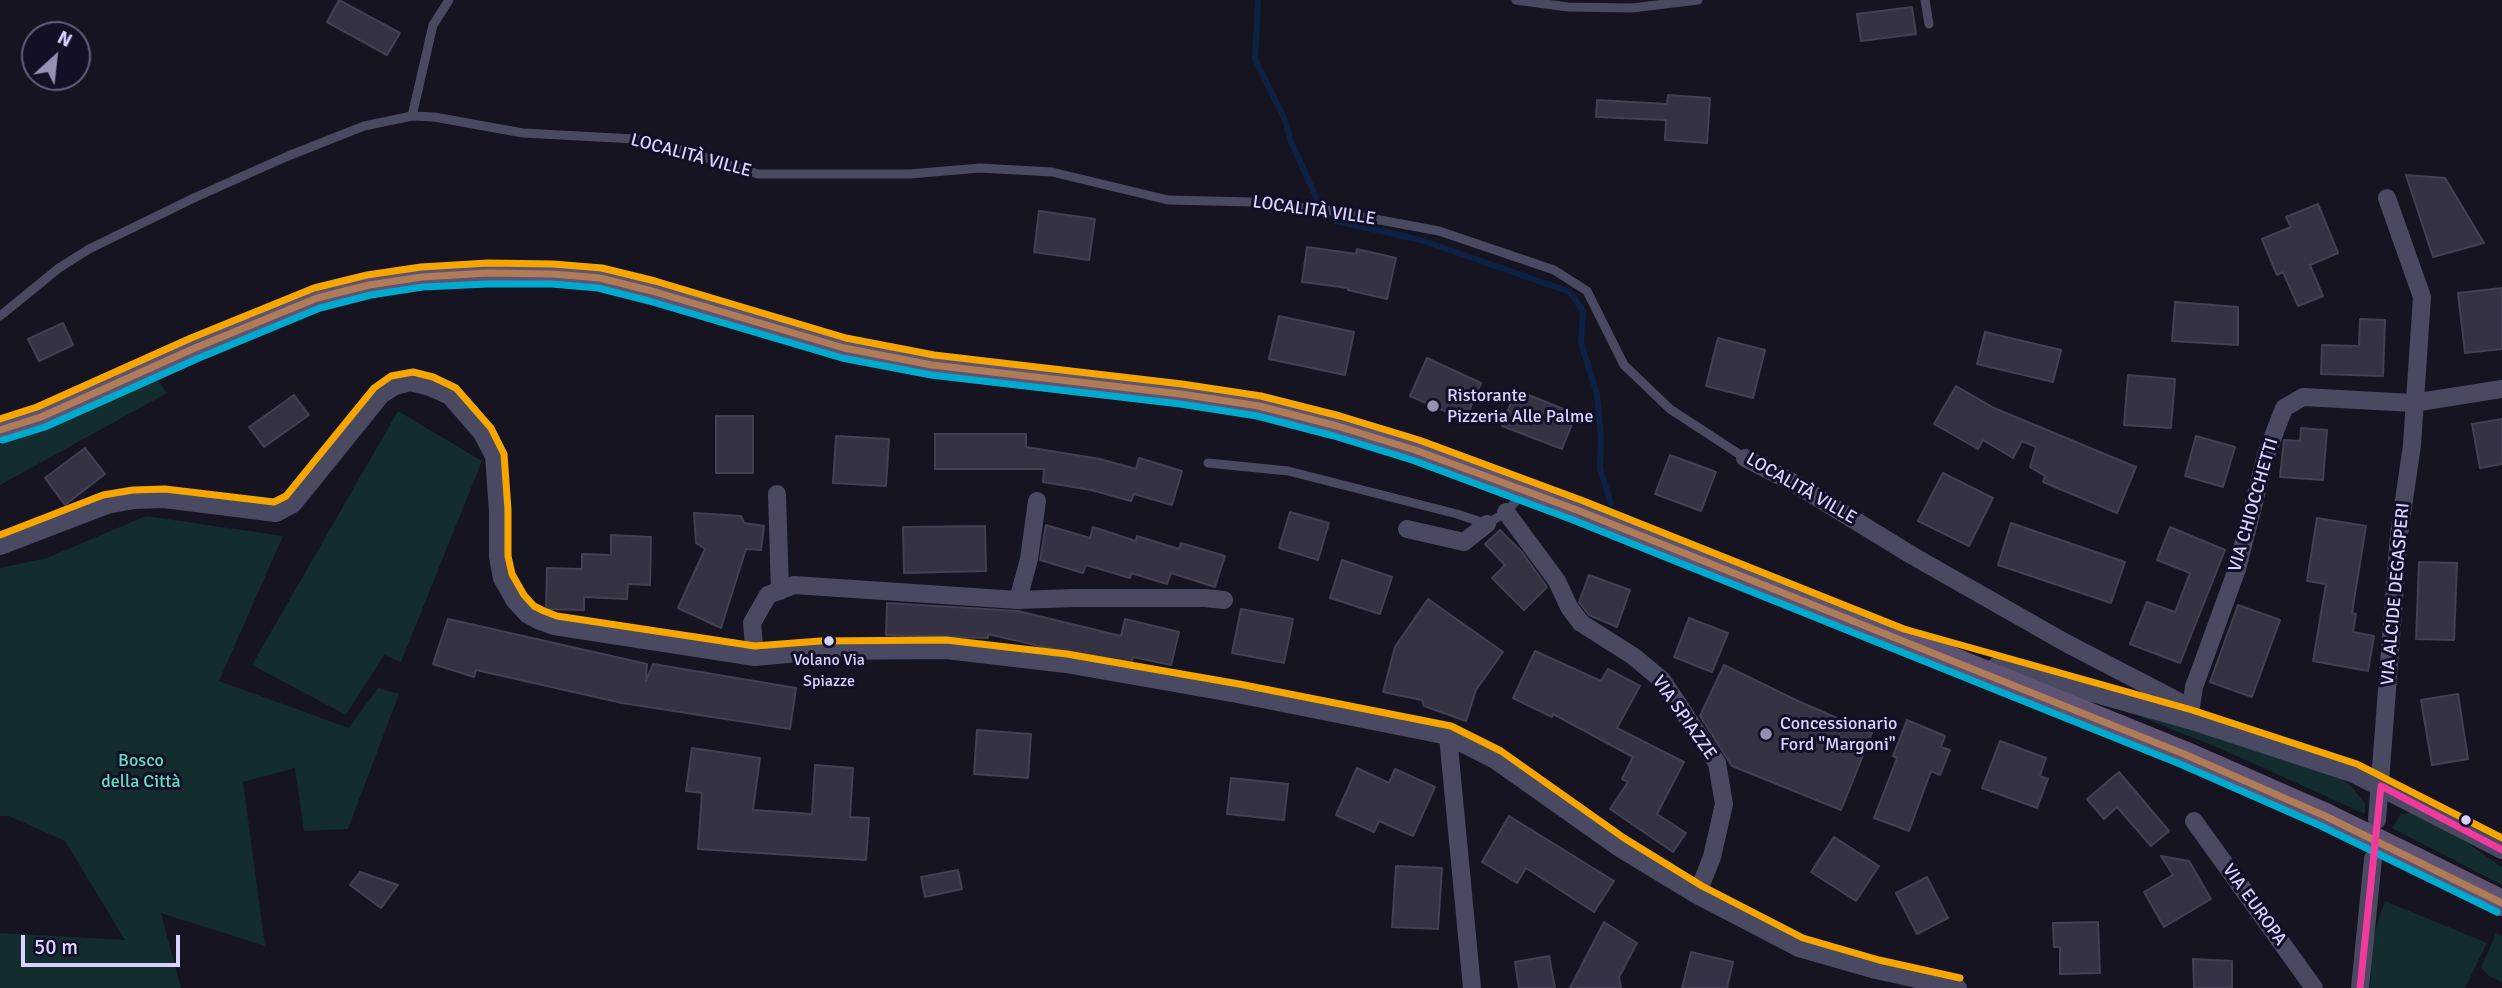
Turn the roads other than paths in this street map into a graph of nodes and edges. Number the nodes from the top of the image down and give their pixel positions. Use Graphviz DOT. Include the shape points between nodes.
graph roads {
  1 [pos="449,0"];
  2 [pos="1516,0"];
  3 [pos="1698,0"];
  4 [pos="1926,0"];
  5 [pos="1929,24"];
  6 [pos="412,116"];
  7 [pos="2387,198"];
  8 [pos="0,316"];
  9 [pos="2502,389"];
  10 [pos="2413,403"];
  11 [pos="0,430"];
  12 [pos="1745,458"];
  13 [pos="1208,463"];
  14 [pos="1525,491"];
  15 [pos="777,494"];
  16 [pos="1037,501"];
  17 [pos="1506,512"];
  18 [pos="1487,524"];
  19 [pos="1407,529"];
  20 [pos="0,546"];
  21 [pos="780,591"];
  22 [pos="1018,600"];
  23 [pos="1224,600"];
  24 [pos="1901,639"];
  25 [pos="755,657"];
  26 [pos="2190,714"];
  27 [pos="1448,736"];
  28 [pos="2381,786"];
  29 [pos="2377,820"];
  30 [pos="2194,821"];
  31 [pos="2502,850"];
  32 [pos="2373,859"];
  33 [pos="1696,895"];
  34 [pos="2502,903"];
  35 [pos="1472,988"];
  36 [pos="1958,988"];
  37 [pos="2314,988"];
  38 [pos="2360,988"];
  1 -- 6 [label="lane" via="433,25"];
  2 -- 3 [label="lane" via="1632,8"];
  4 -- 5 [label="lane"];
  6 -- 8 [label="lane, LOCALITÀ VILLE" via="364,126 195,197 89,249"];
  6 -- 12 [label="lane, LOCALITÀ VILLE" via="523,133 635,139 758,174 910,174 980,168 1052,172 1168,200 1277,204 1439,231 1554,270 1587,291 1624,365 1670,409"];
  7 -- 10 [label="street, VIA ALCIDE DEGASPERI" via="2422,297"];
  9 -- 10 [label="street"];
  10 -- 26 [label="street, VIA CHIOCCHETTI" via="2303,397 2284,408 2266,455 2236,569 2194,687"];
  10 -- 28 [label="street, VIA ALCIDE DEGASPERI"];
  11 -- 14 [label="main road" via="41,417 317,298 422,277 553,274 600,278 844,348 932,365 1259,406 1415,450"];
  12 -- 26 [label="street, LOCALITÀ VILLE"];
  13 -- 18 [label="lane" via="1288,471"];
  14 -- 17 [label="lane"];
  14 -- 24 [label="main road"];
  15 -- 21 [label="street"];
  16 -- 22 [label="street"];
  17 -- 18 [label="lane"];
  17 -- 33 [label="street, VIA SPIAZZE" via="1557,581 1581,623 1662,680 1717,763 1724,804 1712,857"];
  18 -- 19 [label="street" via="1464,542"];
  20 -- 25 [label="street" via="107,505 134,500 164,499 276,513 293,504 381,395 410,383 450,396 482,433 494,456 502,578 527,614 554,626"];
  21 -- 22 [label="street" via="794,585"];
  21 -- 25 [label="street" via="768,595 752,623"];
  22 -- 23 [label="street"];
  24 -- 26 [label="street"];
  24 -- 34 [label="main road, bridge" via="2184,754 2325,816"];
  25 -- 27 [label="street" via="820,651 946,650 1079,666"];
  26 -- 28 [label="street"];
  27 -- 33 [label="street" via="1495,760 1618,847"];
  27 -- 35 [label="street"];
  28 -- 29 [label="street, VIA ALCIDE DEGASPERI"];
  28 -- 31 [label="street"];
  30 -- 37 [label="street, VIA EUROPA"];
  32 -- 38 [label="street"];
  33 -- 36 [label="street" via="1799,948"];
}
